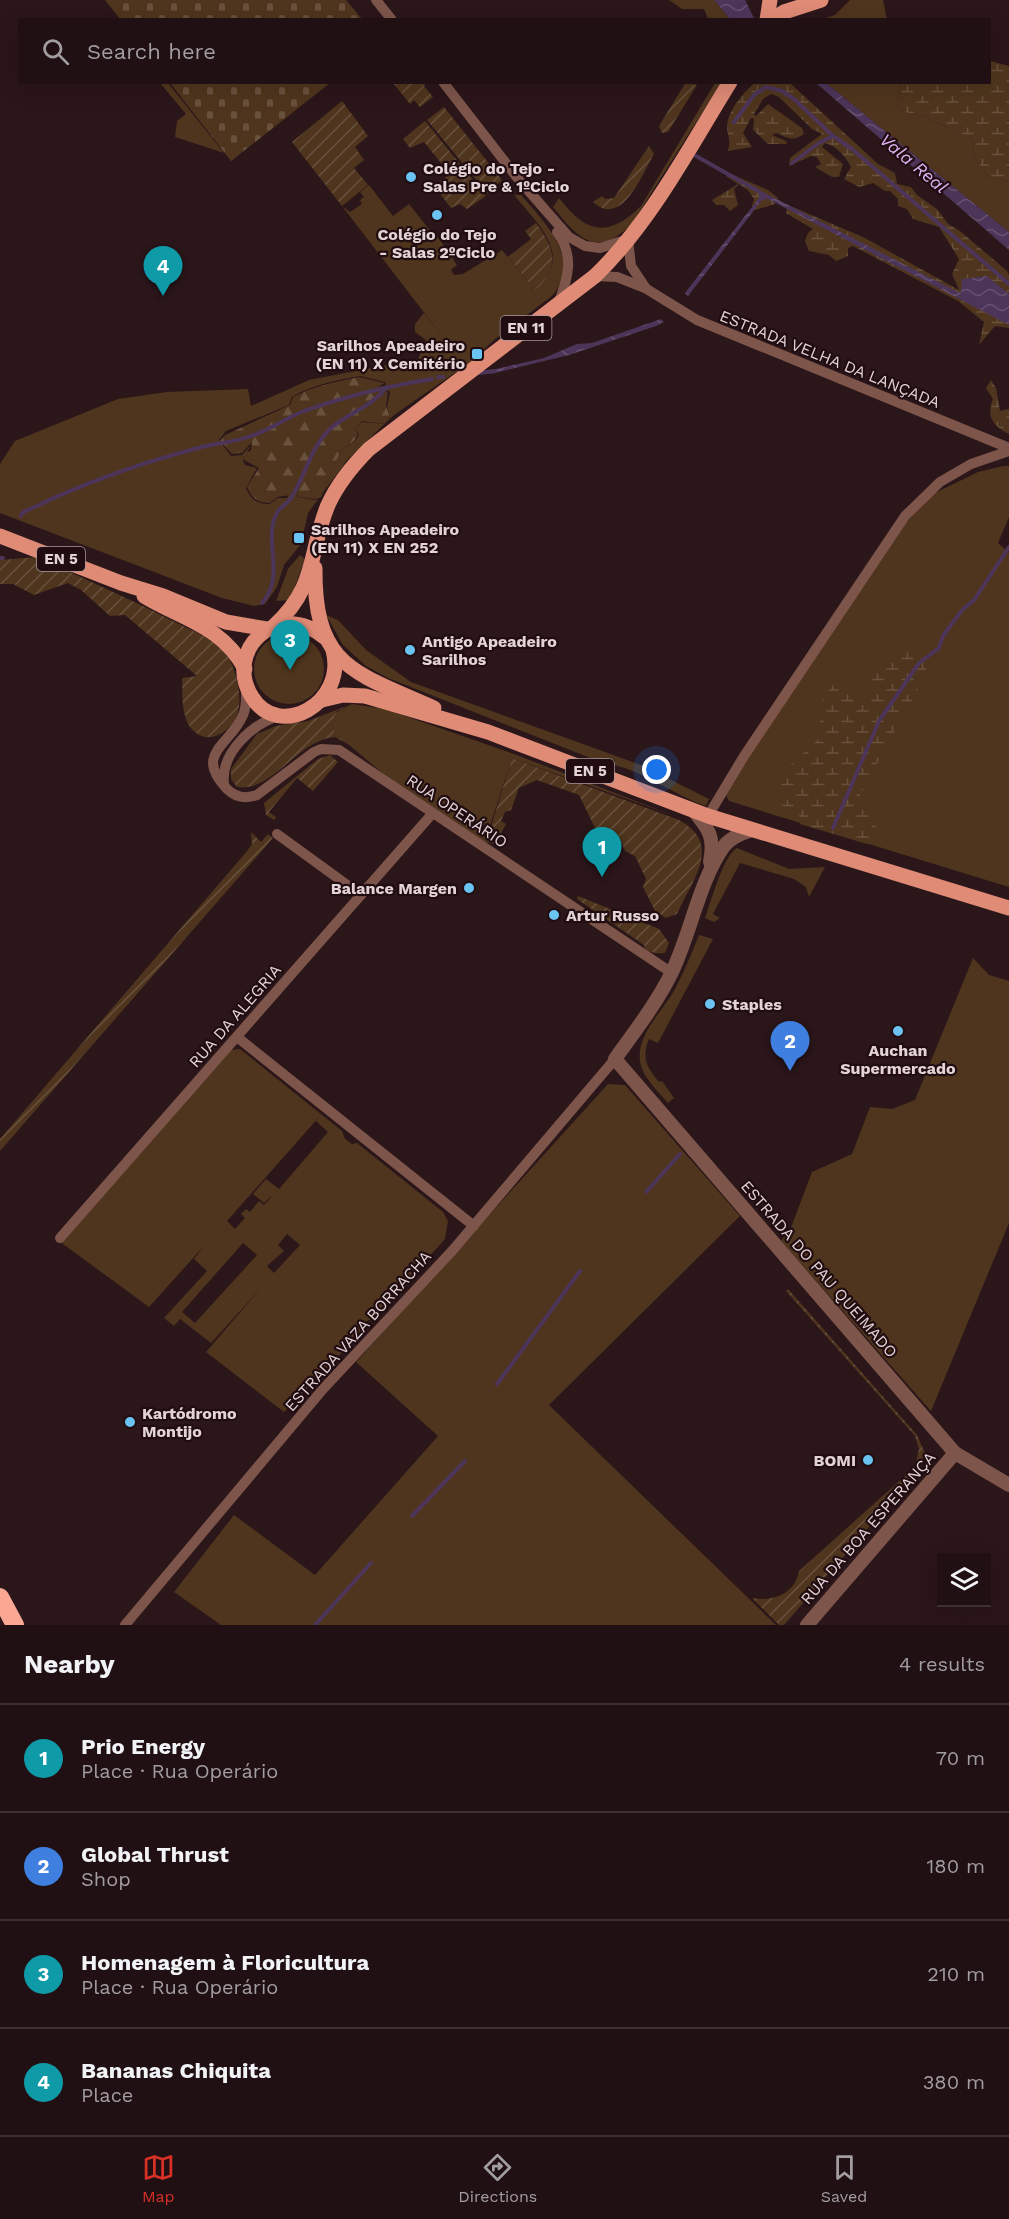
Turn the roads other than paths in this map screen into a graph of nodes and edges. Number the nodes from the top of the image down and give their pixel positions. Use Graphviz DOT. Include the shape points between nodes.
graph roads {
  1 [pos="376,0"];
  2 [pos="770,0"];
  3 [pos="782,0"];
  4 [pos="821,0"];
  5 [pos="803,6"];
  6 [pos="390,18"];
  7 [pos="767,18"];
  8 [pos="775,18"];
  9 [pos="445,84"];
  10 [pos="729,84"];
  11 [pos="551,219"];
  12 [pos="628,239"];
  13 [pos="595,276"];
  14 [pos="645,288"];
  15 [pos="557,305"];
  16 [pos="1009,449"];
  17 [pos="0,536"];
  18 [pos="315,559"];
  19 [pos="121,583"];
  20 [pos="270,627"];
  21 [pos="324,637"];
  22 [pos="333,650"];
  23 [pos="245,674"];
  24 [pos="321,700"];
  25 [pos="285,715"];
  26 [pos="488,732"];
  27 [pos="224,784"];
  28 [pos="692,810"];
  29 [pos="432,814"];
  30 [pos="708,816"];
  31 [pos="752,830"];
  32 [pos="277,834"];
  33 [pos="707,882"];
  34 [pos="361,895"];
  35 [pos="1009,908"];
  36 [pos="672,973"];
  37 [pos="237,1037"];
  38 [pos="615,1059"];
  39 [pos="474,1226"];
  40 [pos="60,1238"];
  41 [pos="955,1453"];
  42 [pos="1009,1485"];
  43 [pos="0,1597"];
  44 [pos="15,1625"];
  45 [pos="125,1625"];
  46 [pos="807,1625"];
  1 -- 6 [label="street"];
  2 -- 7 [label="main road"];
  3 -- 5 [label="main road"];
  4 -- 5 [label="main road"];
  5 -- 8 [label="main road"];
  9 -- 11 [label="street"];
  10 -- 12 [label="main road, EN 11"];
  11 -- 12 [label="street" via="585,246 608,248"];
  11 -- 15 [label="street" via="569,257 568,276"];
  12 -- 13 [label="main road, EN 11"];
  12 -- 14 [label="street, ESTRADA VELHA DA LANÇADA" via="631,266"];
  13 -- 14 [label="street, ESTRADA VELHA DA LANÇADA" via="617,277"];
  13 -- 15 [label="main road, EN 11"];
  14 -- 16 [label="street, ESTRADA VELHA DA LANÇADA" via="697,320"];
  15 -- 18 [label="main road, EN 11" via="357,462 328,506"];
  16 -- 30 [label="street" via="940,482 905,516"];
  17 -- 19 [label="main road, EN 5"];
  18 -- 20 [label="main road, EN 11" via="290,611"];
  18 -- 21 [label="main road, EN 11" via="315,599"];
  19 -- 20 [label="main road, EN 5" via="226,622"];
  19 -- 23 [label="main road, EN 5" via="225,640"];
  20 -- 21 [label="main road, EN 5" via="301,623"];
  20 -- 23 [label="main road" via="251,646"];
  21 -- 22 [label="main road, EN 5"];
  22 -- 24 [label="main road" via="333,682"];
  22 -- 26 [label="main road, EN 5" via="362,674"];
  23 -- 25 [label="main road, EN 5" via="251,696 260,707"];
  23 -- 27 [label="street" via="243,717 213,761 216,777"];
  24 -- 25 [label="main road, EN 5" via="303,712"];
  24 -- 26 [label="main road, EN 5" via="365,696"];
  25 -- 27 [label="street" via="257,725 240,743 225,765"];
  26 -- 28 [label="main road, EN 5"];
  27 -- 29 [label="street, RUA OPERÁRIO" via="235,795 252,797 314,752 334,748"];
  28 -- 30 [label="main road, EN 5"];
  28 -- 33 [label="street" via="713,842"];
  29 -- 34 [label="street, RUA DA ALEGRIA"];
  29 -- 36 [label="street, RUA OPERÁRIO"];
  30 -- 31 [label="main road, EN 5"];
  31 -- 33 [label="street" via="726,844"];
  31 -- 35 [label="main road, EN 5"];
  32 -- 34 [label="street"];
  33 -- 36 [label="street"];
  34 -- 37 [label="street, RUA DA ALEGRIA"];
  36 -- 38 [label="street"];
  37 -- 39 [label="street"];
  37 -- 40 [label="street, RUA DA ALEGRIA"];
  38 -- 39 [label="street, ESTRADA VAZA BORRACHA"];
  38 -- 41 [label="street, ESTRADA DO PAU QUEIMADO"];
  39 -- 45 [label="street, ESTRADA VAZA BORRACHA" via="323,1389"];
  41 -- 42 [label="street, ESTRADA DO PAU QUEIMADO"];
  41 -- 46 [label="street, RUA DA BOA ESPERANÇA"];
  43 -- 44 [label="highway"];
}
